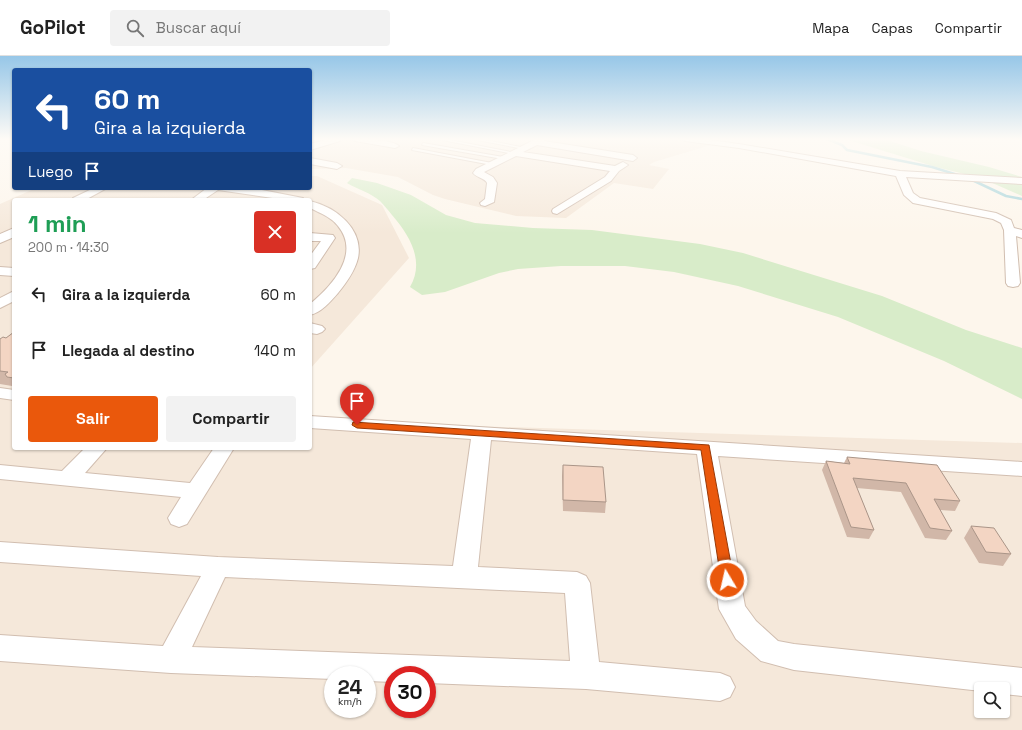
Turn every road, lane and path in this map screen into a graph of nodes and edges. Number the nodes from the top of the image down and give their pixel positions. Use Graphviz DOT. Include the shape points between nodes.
graph roads {
  1 [pos="480,170"];
  2 [pos="615,170"];
  3 [pos="879,170"];
  4 [pos="900,174"];
  5 [pos="1022,181"];
  6 [pos="98,190"];
  7 [pos="211,190"];
  8 [pos="248,190"];
  9 [pos="81,198"];
  10 [pos="199,198"];
  11 [pos="291,198"];
  12 [pos="485,203"];
  13 [pos="312,205"];
  14 [pos="557,211"];
  15 [pos="1016,232"];
  16 [pos="12,233"];
  17 [pos="312,237"];
  18 [pos="0,239"];
  19 [pos="1017,250"];
  20 [pos="312,262"];
  21 [pos="0,271"];
  22 [pos="12,272"];
  23 [pos="1013,283"];
  24 [pos="12,296"];
  25 [pos="0,304"];
  26 [pos="312,310"];
  27 [pos="0,393"];
  28 [pos="12,395"];
  29 [pos="312,422"];
  30 [pos="482,433"];
  31 [pos="706,447"];
  32 [pos="95,450"];
  33 [pos="223,450"];
  34 [pos="1022,469"];
  35 [pos="0,472"];
  36 [pos="66,479"];
  37 [pos="196,491"];
  38 [pos="179,518"];
  39 [pos="0,552"];
  40 [pos="218,567"];
  41 [pos="464,577"];
  42 [pos="0,648"];
  43 [pos="171,660"];
  44 [pos="586,675"];
  45 [pos="1022,682"];
  46 [pos="720,687"];
  1 -- 12 [label="street" via="478,174 490,179 492,183 490,200"];
  2 -- 14 [label="street" via="608,179"];
  3 -- 4 [label="street"];
  4 -- 5 [label="street"];
  4 -- 15 [label="street" via="909,195 917,201 996,216 1007,222 1007,226"];
  6 -- 9 [label="street"];
  7 -- 10 [label="street"];
  8 -- 11 [label="street"];
  13 -- 26 [label="street" via="343,224 352,239 352,257 343,278"];
  15 -- 19 [label="street"];
  16 -- 18 [label="street"];
  17 -- 20 [label="street" via="329,238"];
  19 -- 23 [label="street"];
  21 -- 22 [label="street"];
  24 -- 25 [label="street"];
  27 -- 28 [label="street"];
  29 -- 30 [label="street"];
  30 -- 31 [label="street"];
  30 -- 41 [label="street"];
  31 -- 34 [label="street"];
  31 -- 45 [label="street" via="732,609 746,630 771,652 794,657"];
  32 -- 36 [label="street"];
  33 -- 37 [label="street"];
  35 -- 36 [label="street"];
  36 -- 37 [label="street"];
  37 -- 38 [label="street"];
  39 -- 40 [label="street"];
  40 -- 41 [label="street"];
  40 -- 43 [label="street"];
  41 -- 44 [label="street" via="577,583"];
  42 -- 43 [label="street"];
  43 -- 44 [label="street"];
  44 -- 46 [label="street"];
}
